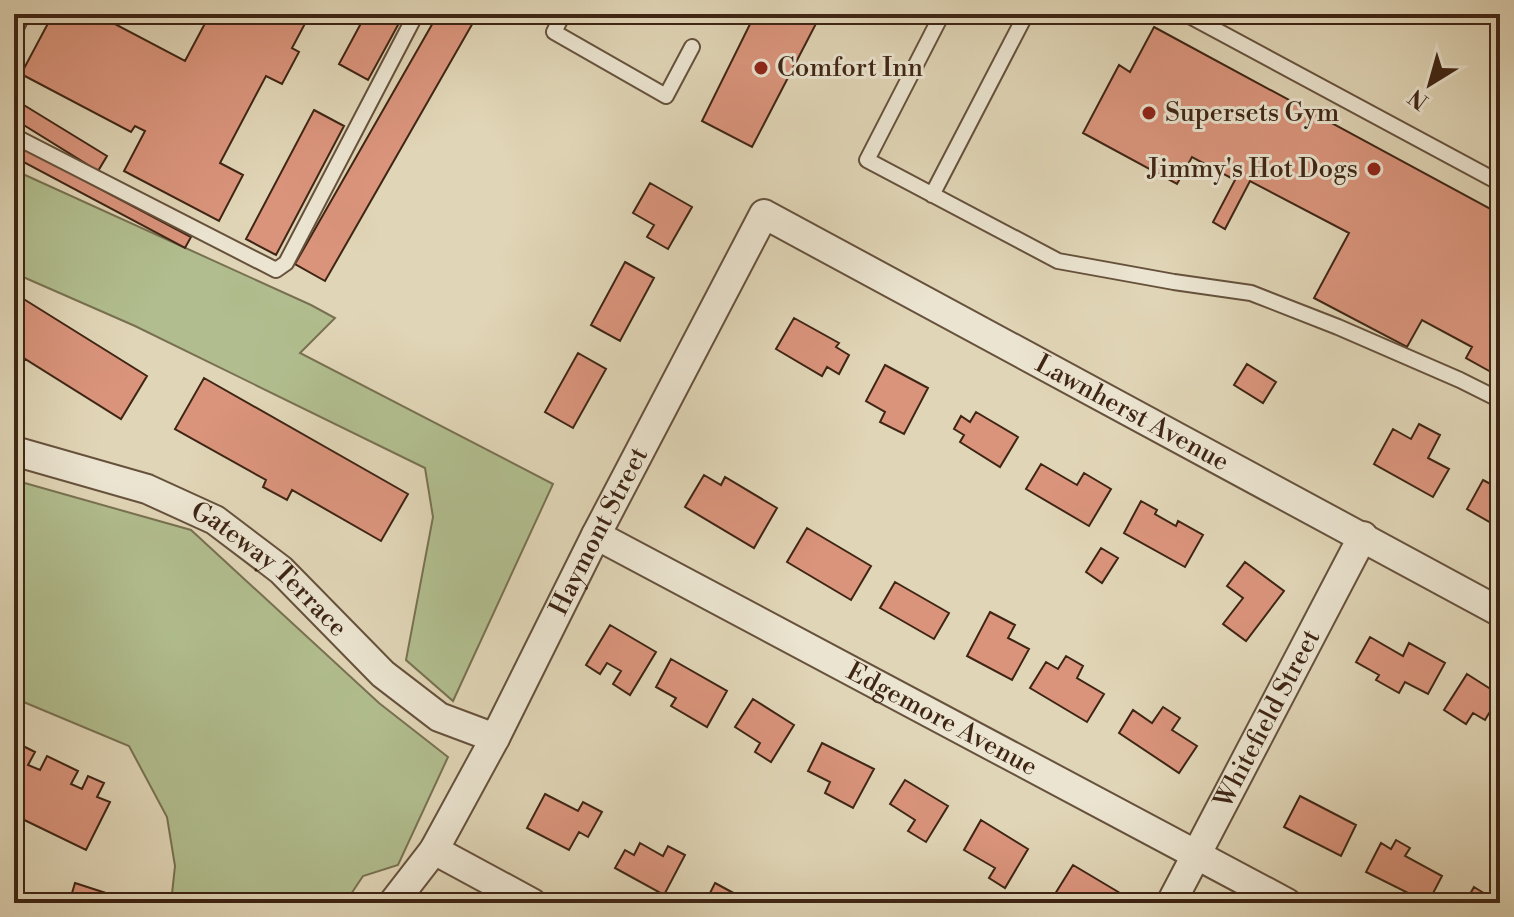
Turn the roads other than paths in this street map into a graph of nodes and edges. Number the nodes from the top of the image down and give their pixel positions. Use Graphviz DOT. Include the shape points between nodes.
graph roads {
  1 [pos="23,14"];
  2 [pos="416,14"];
  3 [pos="563,14"];
  4 [pos="942,14"];
  5 [pos="1026,14"];
  6 [pos="1186,14"];
  7 [pos="14,32"];
  8 [pos="692,47"];
  9 [pos="14,136"];
  10 [pos="1500,183"];
  11 [pos="932,195"];
  12 [pos="764,214"];
  13 [pos="1500,400"];
  14 [pos="14,451"];
  15 [pos="596,535"];
  16 [pos="1363,536"];
  17 [pos="1500,612"];
  18 [pos="495,738"];
  19 [pos="434,850"];
  20 [pos="1197,855"];
  21 [pos="393,903"];
  22 [pos="532,903"];
  23 [pos="1171,903"];
  24 [pos="1287,903"];
  1 -- 7 [label="lane"];
  2 -- 9 [label="lane" via="286,263 276,270"];
  3 -- 8 [label="lane" via="554,32 666,96"];
  4 -- 11 [label="lane" via="867,160"];
  5 -- 11 [label="lane"];
  6 -- 10 [label="lane"];
  11 -- 13 [label="lane" via="1058,261 1251,293"];
  12 -- 15 [label="street, Haymont Street"];
  12 -- 16 [label="street, Lawnherst Avenue"];
  14 -- 18 [label="street, Gateway Terrace" via="147,489 215,520 281,570 383,674 439,717"];
  15 -- 18 [label="street, Haymont Street"];
  15 -- 20 [label="street, Edgemore Avenue"];
  16 -- 17 [label="street, Lawnherst Avenue"];
  16 -- 20 [label="street, Whitefield Street"];
  18 -- 19 [label="street, Haymont Street"];
  19 -- 21 [label="street, Haymont Street"];
  19 -- 22 [label="street"];
  20 -- 23 [label="street, Whitefield Street"];
  20 -- 24 [label="street, Edgemore Avenue"];
}
